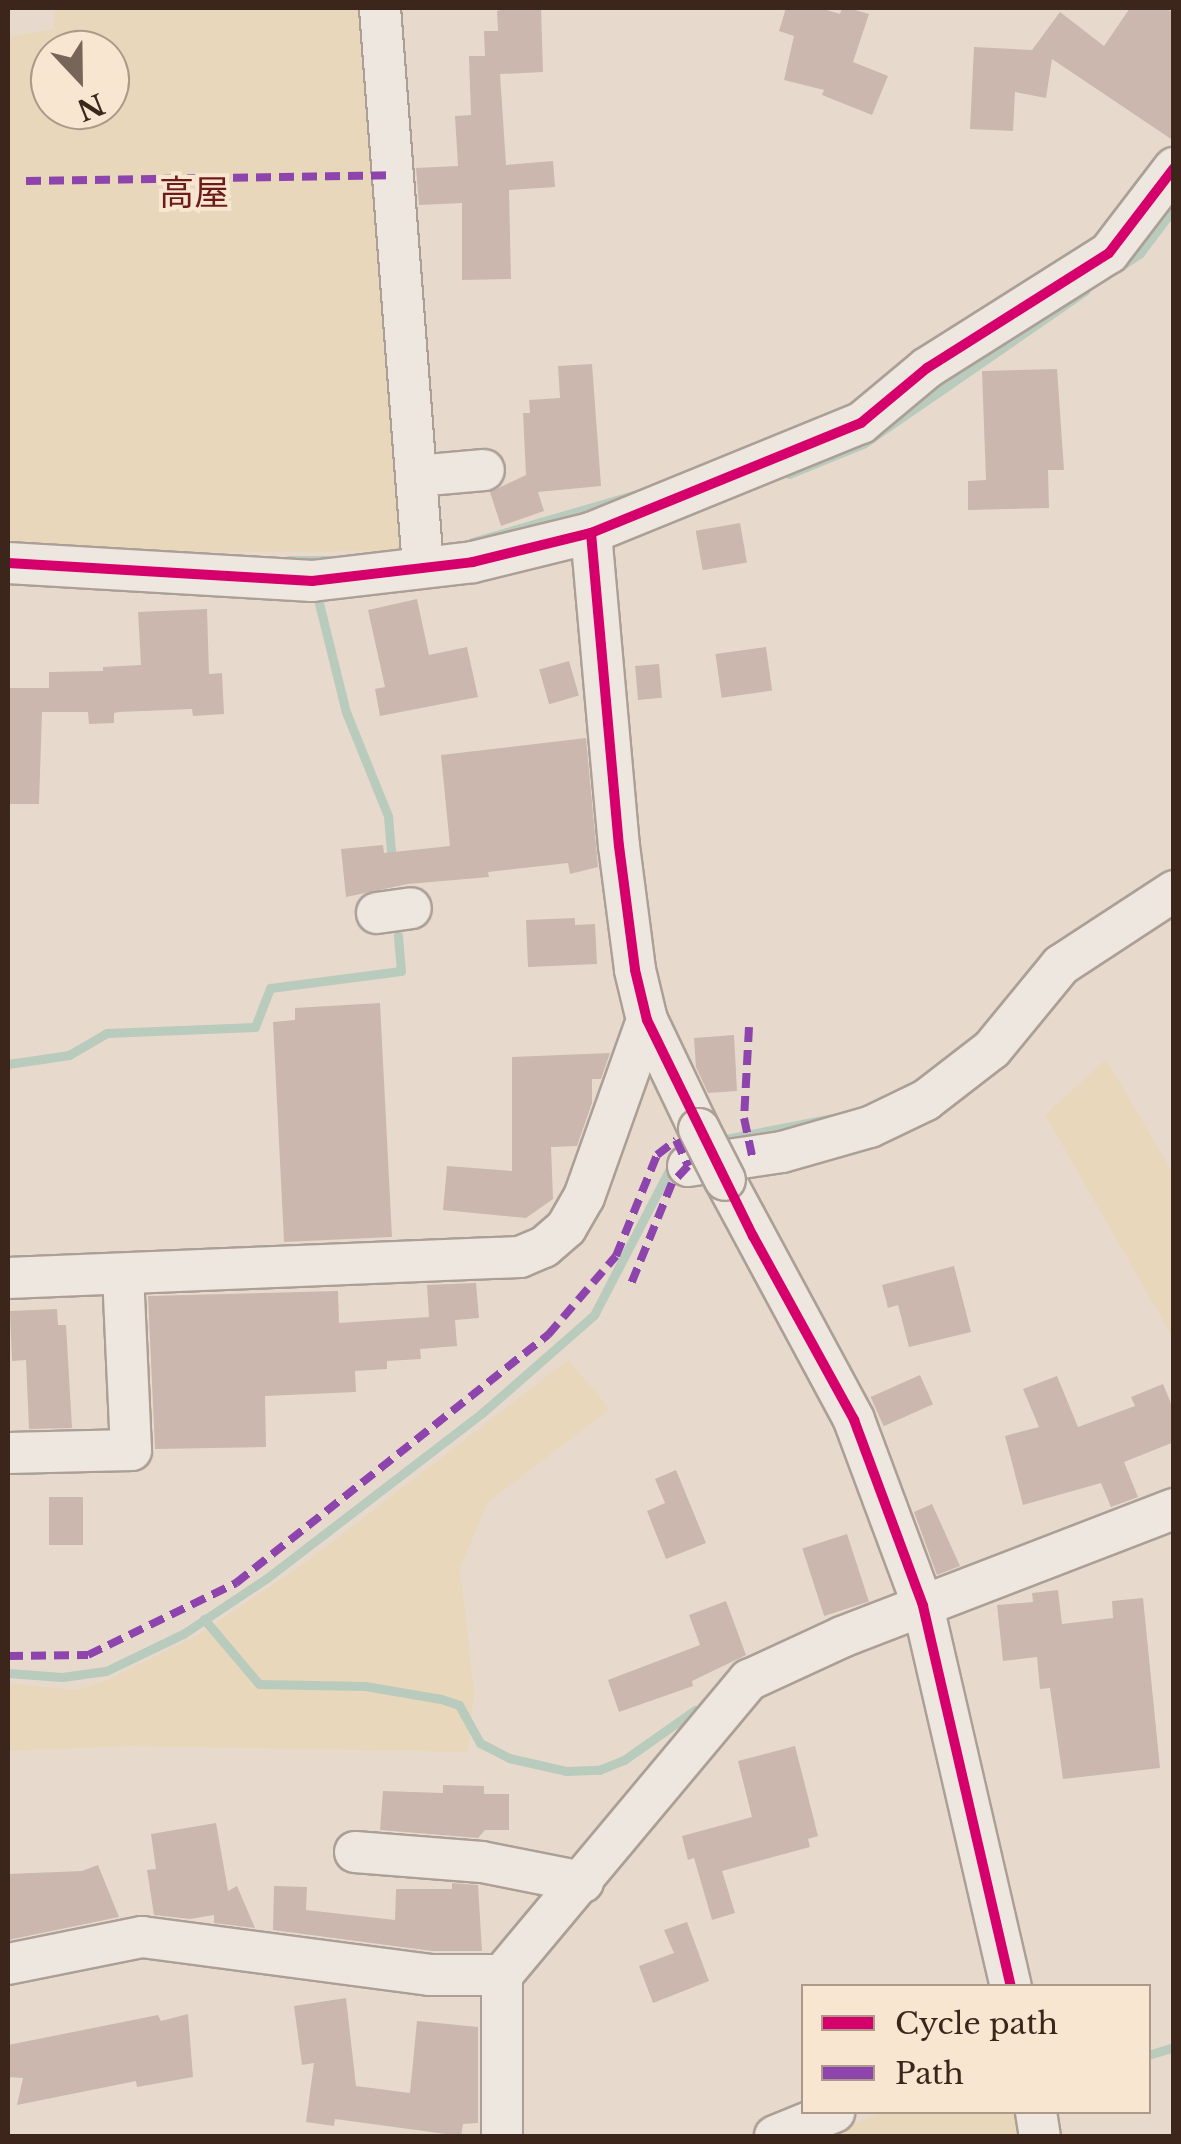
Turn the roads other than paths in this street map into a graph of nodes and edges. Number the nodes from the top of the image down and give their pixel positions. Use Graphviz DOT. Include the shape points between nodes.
graph roads {
  1 [pos="380,8"];
  2 [pos="1174,168"];
  3 [pos="484,470"];
  4 [pos="416,476"];
  5 [pos="591,533"];
  6 [pos="8,563"];
  7 [pos="424,567"];
  8 [pos="1174,892"];
  9 [pos="647,1020"];
  10 [pos="704,1158"];
  11 [pos="123,1274"];
  12 [pos="8,1278"];
  13 [pos="8,1453"];
  14 [pos="1174,1508"];
  15 [pos="923,1606"];
  16 [pos="355,1852"];
  17 [pos="584,1882"];
  18 [pos="8,1964"];
  19 [pos="502,1975"];
  20 [pos="1011,1984"];
  21 [pos="829,2114"];
  22 [pos="502,2136"];
  23 [pos="775,2136"];
  1 -- 4 [label="street"];
  2 -- 5 [label="street" via="1109,253 927,368 860,423"];
  3 -- 4 [label="street"];
  4 -- 7 [label="street"];
  5 -- 7 [label="street"];
  5 -- 9 [label="street" via="619,846"];
  6 -- 7 [label="street" via="312,581"];
  8 -- 10 [label="street" via="1061,965 992,1050 926,1100 870,1128 782,1152"];
  9 -- 10 [label="street"];
  9 -- 11 [label="street" via="584,1198 544,1248 520,1257"];
  10 -- 15 [label="street" via="854,1420"];
  11 -- 12 [label="street"];
  11 -- 13 [label="street" via="131,1450"];
  14 -- 15 [label="street"];
  15 -- 17 [label="street" via="749,1680"];
  15 -- 20 [label="street"];
  16 -- 17 [label="street" via="482,1862"];
  17 -- 19 [label="street"];
  18 -- 19 [label="street" via="142,1937 430,1975"];
  19 -- 22 [label="street"];
  21 -- 23 [label="street"];
}
